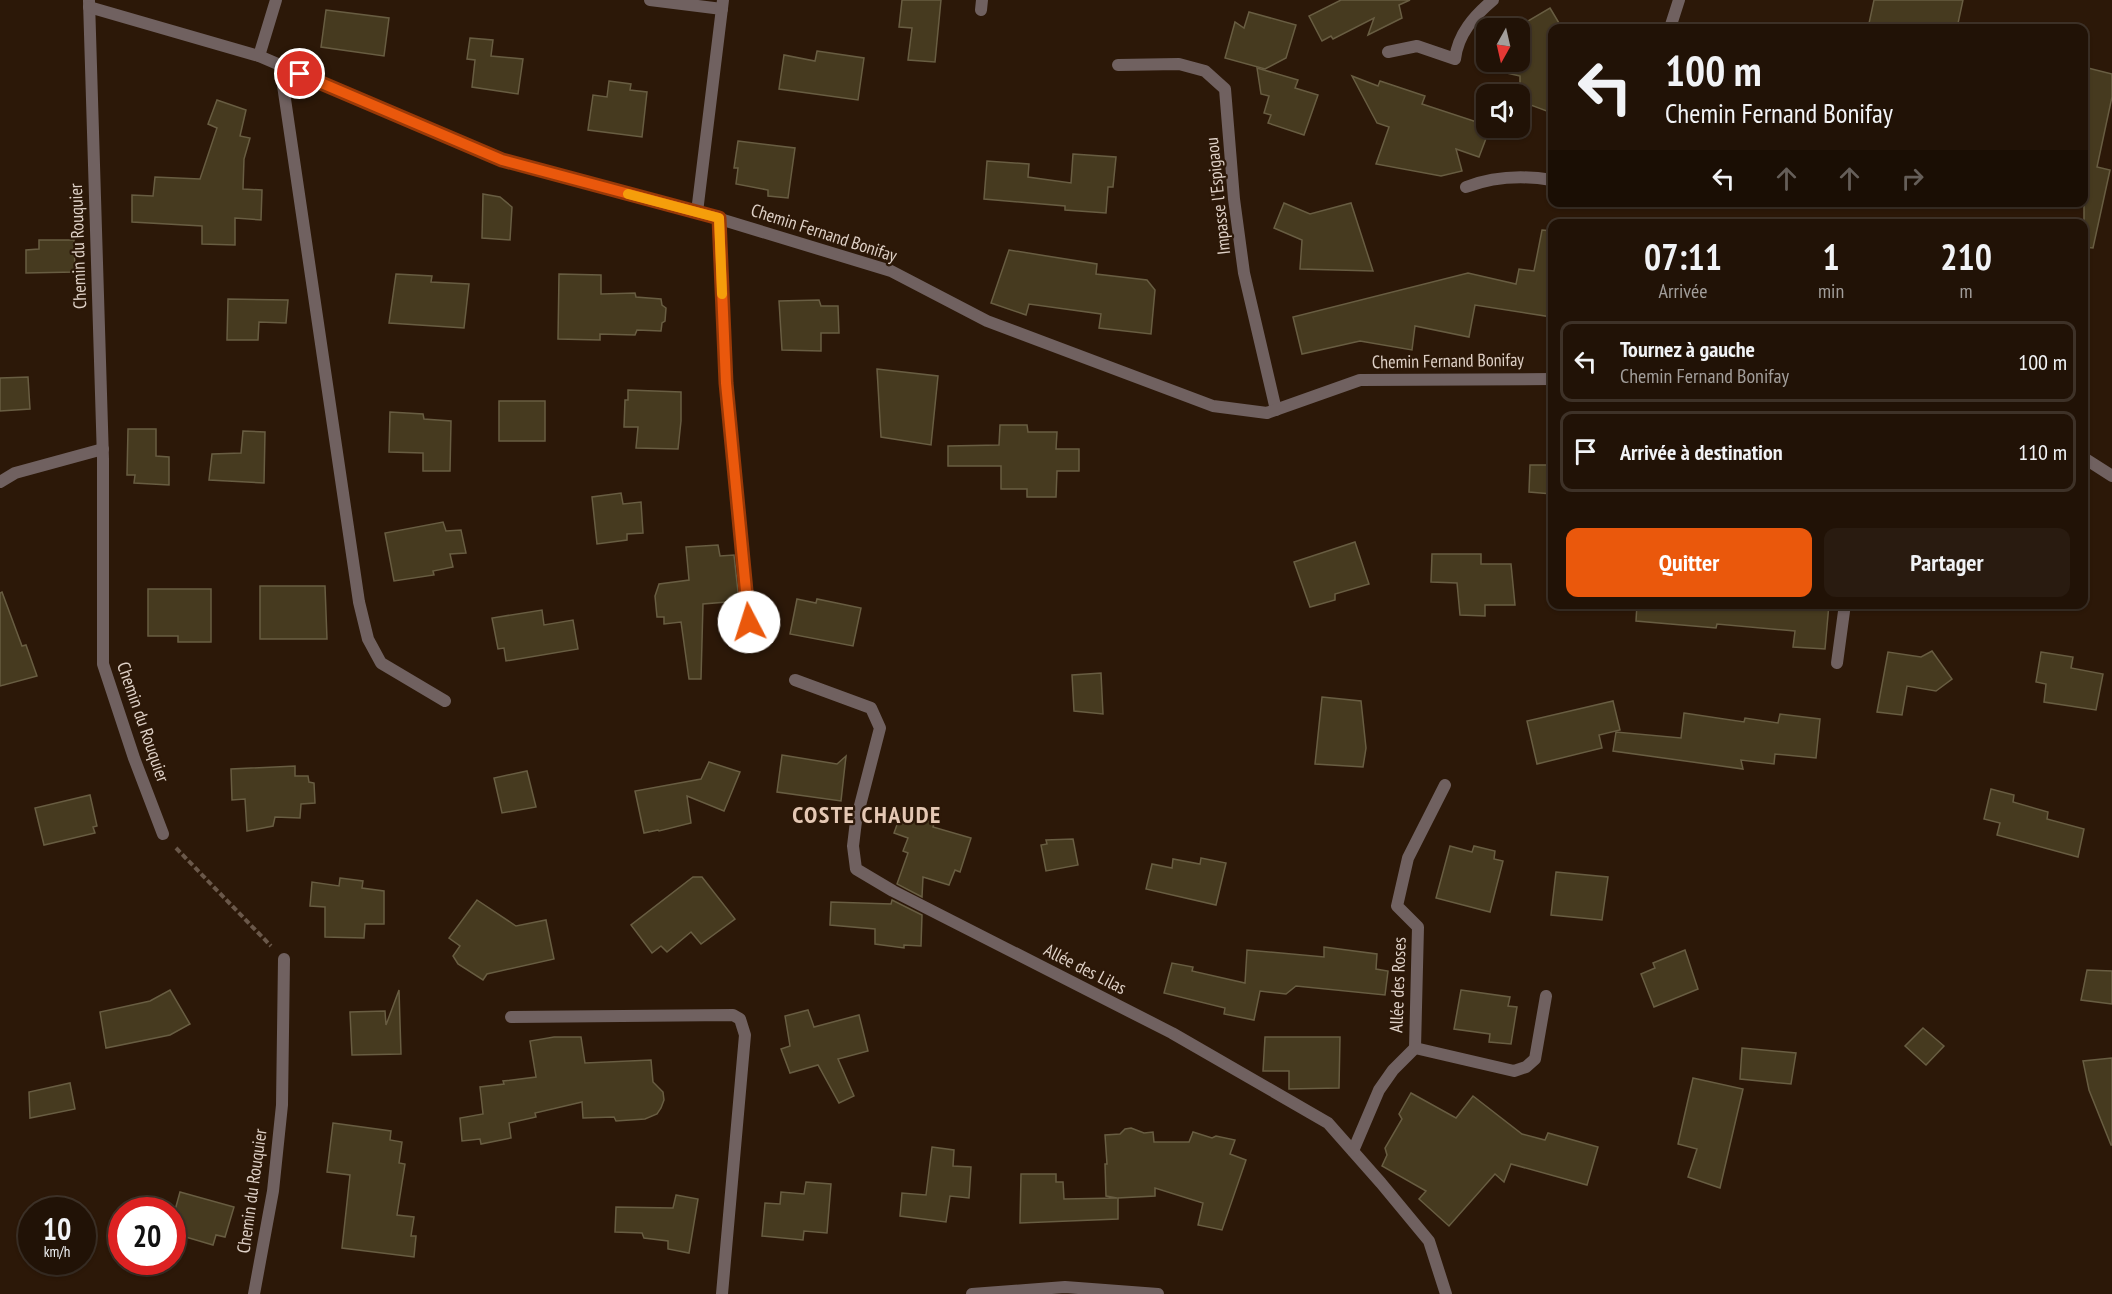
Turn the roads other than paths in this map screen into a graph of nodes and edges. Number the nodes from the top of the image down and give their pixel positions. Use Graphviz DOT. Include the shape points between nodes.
graph roads {
  1 [pos="276,0"];
  2 [pos="650,0"];
  3 [pos="1493,0"];
  4 [pos="1679,0"];
  5 [pos="89,4"];
  6 [pos="722,5"];
  7 [pos="1671,24"];
  8 [pos="1388,52"];
  9 [pos="259,56"];
  10 [pos="280,65"];
  11 [pos="1118,65"];
  12 [pos="1548,180"];
  13 [pos="1466,187"];
  14 [pos="697,212"];
  15 [pos="719,218"];
  16 [pos="1548,378"];
  17 [pos="1276,410"];
  18 [pos="103,449"];
  19 [pos="2088,461"];
  20 [pos="2112,476"];
  21 [pos="0,482"];
  22 [pos="1844,609"];
  23 [pos="749,622"];
  24 [pos="1837,663"];
  25 [pos="795,680"];
  26 [pos="445,700"];
  27 [pos="1445,785"];
  28 [pos="163,834"];
  29 [pos="284,959"];
  30 [pos="1546,996"];
  31 [pos="511,1017"];
  32 [pos="1415,1048"];
  33 [pos="1353,1151"];
  34 [pos="254,1294"];
  35 [pos="722,1294"];
  36 [pos="972,1294"];
  37 [pos="1158,1294"];
  38 [pos="1446,1294"];
  1 -- 9 [label="street"];
  2 -- 6 [label="street"];
  3 -- 8 [label="street" via="1473,17 1456,46 1455,59 1418,46"];
  4 -- 7 [label="street"];
  5 -- 9 [label="street, Chemin Fernand Bonifay"];
  5 -- 18 [label="street, Chemin du Rouquier"];
  6 -- 14 [label="street"];
  9 -- 10 [label="street, Chemin Fernand Bonifay"];
  10 -- 14 [label="street, Chemin Fernand Bonifay" via="502,160"];
  10 -- 26 [label="street" via="359,602 368,639 381,663"];
  11 -- 17 [label="street, Impasse l'Espigaou" via="1179,64 1205,71 1225,88 1244,273"];
  12 -- 13 [label="street" via="1511,176"];
  14 -- 15 [label="street, Chemin Fernand Bonifay"];
  15 -- 17 [label="street, Chemin Fernand Bonifay" via="891,272 987,321 1213,406 1267,413"];
  15 -- 23 [label="street" via="726,383"];
  16 -- 17 [label="street, Chemin Fernand Bonifay" via="1360,380"];
  18 -- 21 [label="street" via="15,473"];
  18 -- 28 [label="street, Chemin du Rouquier" via="103,664"];
  19 -- 20 [label="street"];
  22 -- 24 [label="street"];
  25 -- 33 [label="street, Allée des Lilas" via="871,708 880,728 856,821 856,869 1172,1033 1328,1124"];
  27 -- 32 [label="street, Allée des Roses" via="1408,858 1397,906 1418,927"];
  29 -- 34 [label="street, Chemin du Rouquier" via="282,1105 273,1191"];
  30 -- 32 [label="street" via="1535,1059 1526,1067 1514,1071"];
  31 -- 35 [label="street" via="733,1015 740,1020 745,1035"];
  32 -- 33 [label="street, Allée des Roses" via="1379,1090"];
  33 -- 38 [label="street, Allée des Lilas" via="1429,1241"];
  36 -- 37 [label="street" via="1065,1287"];
}
